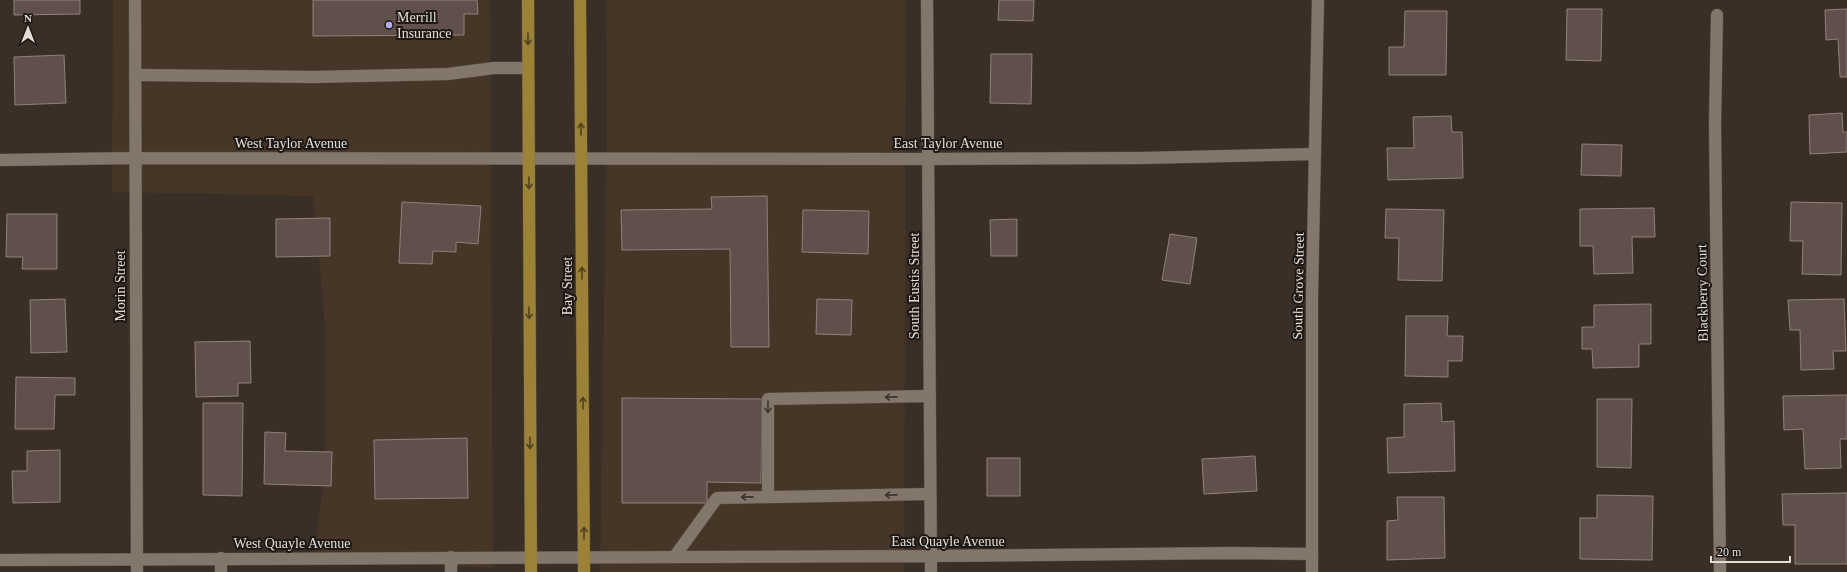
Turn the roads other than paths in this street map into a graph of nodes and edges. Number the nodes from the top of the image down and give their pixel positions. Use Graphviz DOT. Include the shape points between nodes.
graph roads {
  1 [pos="136,0"];
  2 [pos="528,0"];
  3 [pos="580,0"];
  4 [pos="927,0"];
  5 [pos="1318,0"];
  6 [pos="1717,15"];
  7 [pos="528,68"];
  8 [pos="135,75"];
  9 [pos="1315,154"];
  10 [pos="135,158"];
  11 [pos="928,158"];
  12 [pos="529,159"];
  13 [pos="581,159"];
  14 [pos="0,160"];
  15 [pos="930,396"];
  16 [pos="930,494"];
  17 [pos="768,497"];
  18 [pos="1312,554"];
  19 [pos="675,556"];
  20 [pos="931,556"];
  21 [pos="451,557"];
  22 [pos="531,557"];
  23 [pos="584,557"];
  24 [pos="221,558"];
  25 [pos="137,559"];
  26 [pos="0,560"];
  27 [pos="137,572"];
  28 [pos="221,572"];
  29 [pos="451,572"];
  30 [pos="531,572"];
  31 [pos="584,572"];
  32 [pos="931,572"];
  33 [pos="1312,572"];
  34 [pos="1720,572"];
  1 -- 8 [label="street, Morin Street"];
  2 -- 7 [label="main road, one-way"];
  13 -- 3 [label="main road, Bay Street, one-way"];
  4 -- 11 [label="street, South Eustis Street"];
  5 -- 9 [label="street, South Grove Street"];
  6 -- 34 [label="street, Blackberry Court" via="1715,124"];
  7 -- 8 [label="street" via="494,68 448,74 313,77"];
  7 -- 12 [label="main road"];
  8 -- 10 [label="street, Morin Street"];
  9 -- 11 [label="street, East Taylor Avenue" via="1133,158"];
  9 -- 18 [label="street, South Grove Street"];
  10 -- 12 [label="street, West Taylor Avenue"];
  10 -- 14 [label="street, West Taylor Avenue"];
  10 -- 25 [label="street, Morin Street"];
  11 -- 13 [label="street, East Taylor Avenue"];
  11 -- 15 [label="street, South Eustis Street"];
  12 -- 13 [label="street, West Taylor Avenue"];
  12 -- 22 [label="main road, one-way"];
  23 -- 13 [label="main road, Bay Street, one-way"];
  15 -- 16 [label="street, South Eustis Street"];
  15 -- 17 [label="street, one-way" via="768,400"];
  16 -- 17 [label="street, one-way"];
  16 -- 20 [label="street, South Eustis Street"];
  17 -- 19 [label="street, one-way" via="717,498"];
  18 -- 20 [label="street, East Quayle Avenue"];
  18 -- 33 [label="street, South Grove Street"];
  19 -- 20 [label="street, East Quayle Avenue"];
  19 -- 23 [label="street, East Quayle Avenue"];
  20 -- 32 [label="street, South Eustis Street"];
  21 -- 22 [label="street, West Quayle Avenue"];
  21 -- 24 [label="street, West Quayle Avenue"];
  21 -- 29 [label="street"];
  22 -- 23 [label="street, West Quayle Avenue"];
  22 -- 30 [label="main road"];
  23 -- 31 [label="main road, Bay Street"];
  24 -- 25 [label="street, West Quayle Avenue"];
  24 -- 28 [label="street"];
  25 -- 26 [label="street, West Quayle Avenue"];
  25 -- 27 [label="street, Morin Street"];
}
